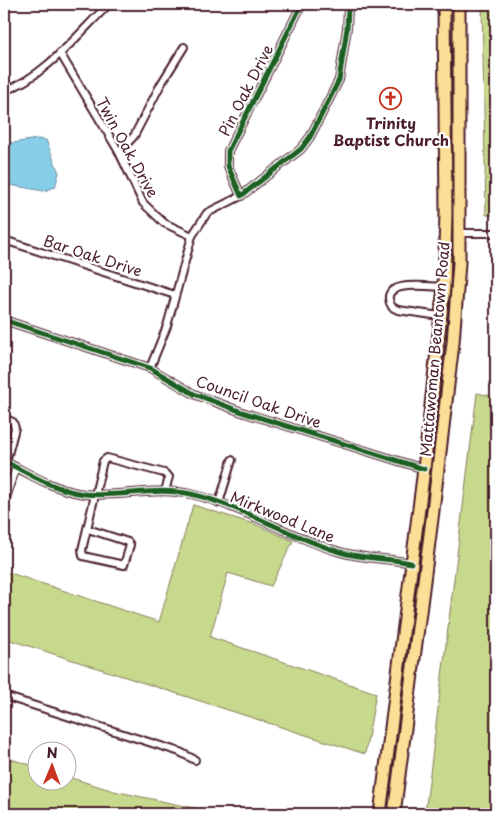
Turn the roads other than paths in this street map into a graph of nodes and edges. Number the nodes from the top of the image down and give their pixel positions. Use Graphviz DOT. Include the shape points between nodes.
graph roads {
  1 [pos="109,4"];
  2 [pos="302,4"];
  3 [pos="345,4"];
  4 [pos="444,4"];
  5 [pos="459,4"];
  6 [pos="443,34"];
  7 [pos="184,48"];
  8 [pos="60,53"];
  9 [pos="4,90"];
  10 [pos="119,152"];
  11 [pos="241,196"];
  12 [pos="460,233"];
  13 [pos="496,233"];
  14 [pos="192,236"];
  15 [pos="4,240"];
  16 [pos="444,287"];
  17 [pos="175,295"];
  18 [pos="440,316"];
  19 [pos="4,320"];
  20 [pos="453,343"];
  21 [pos="435,365"];
  22 [pos="150,368"];
  23 [pos="4,418"];
  24 [pos="232,460"];
  25 [pos="5,461"];
  26 [pos="16,468"];
  27 [pos="424,469"];
  28 [pos="165,491"];
  29 [pos="94,494"];
  30 [pos="219,503"];
  31 [pos="4,504"];
  32 [pos="88,529"];
  33 [pos="411,563"];
  34 [pos="420,610"];
  35 [pos="4,696"];
  36 [pos="195,760"];
  37 [pos="380,814"];
  38 [pos="394,814"];
  1 -- 8 [label="street"];
  2 -- 11 [label="street, Pin Oak Drive" via="228,151 228,166"];
  3 -- 11 [label="street" via="348,9 347,28 339,80 310,137 301,149"];
  4 -- 6 [label="highway, Mattawoman Beantown Road"];
  5 -- 12 [label="highway, Mattawoman Beantown Road"];
  6 -- 12 [label="highway" via="448,45 454,221"];
  6 -- 16 [label="highway, Mattawoman Beantown Road"];
  7 -- 10 [label="street" via="134,136"];
  8 -- 9 [label="street" via="28,78"];
  8 -- 10 [label="street, Twin Oak Drive"];
  10 -- 14 [label="street, Twin Oak Drive" via="143,203 164,223"];
  11 -- 14 [label="street" via="207,213"];
  12 -- 13 [label="street"];
  12 -- 20 [label="highway, Mattawoman Beantown Road"];
  12 -- 21 [label="highway" via="453,242 444,349"];
  14 -- 17 [label="street"];
  15 -- 17 [label="street, Bar Oak Drive"];
  16 -- 18 [label="highway, Mattawoman Beantown Road"];
  16 -- 18 [label="street" via="399,287 389,297 392,306 398,310"];
  17 -- 22 [label="street"];
  18 -- 21 [label="highway, Mattawoman Beantown Road"];
  19 -- 22 [label="street, Council Oak Drive"];
  20 -- 27 [label="highway" via="443,384 434,448"];
  20 -- 34 [label="highway, Mattawoman Beantown Road"];
  21 -- 27 [label="highway, Mattawoman Beantown Road"];
  22 -- 27 [label="street, Council Oak Drive" via="194,394 217,403"];
  23 -- 25 [label="street" via="13,422 15,428"];
  24 -- 30 [label="street"];
  25 -- 26 [label="street, Mirkwood Lane"];
  26 -- 29 [label="street, Mirkwood Lane" via="62,489"];
  26 -- 31 [label="street"];
  27 -- 33 [label="highway, Mattawoman Beantown Road"];
  27 -- 34 [label="highway" via="430,480 418,585"];
  28 -- 29 [label="street, Mirkwood Lane"];
  28 -- 29 [label="street" via="169,477 164,473 111,458 103,461"];
  28 -- 30 [label="street, Mirkwood Lane" via="186,493"];
  29 -- 32 [label="street"];
  30 -- 33 [label="street, Mirkwood Lane" via="342,553"];
  32 -- 32 [label="street" via="128,542 124,565 83,556"];
  33 -- 37 [label="highway, Mattawoman Beantown Road"];
  34 -- 38 [label="highway, Mattawoman Beantown Road"];
  35 -- 36 [label="street" via="180,752"];
}
